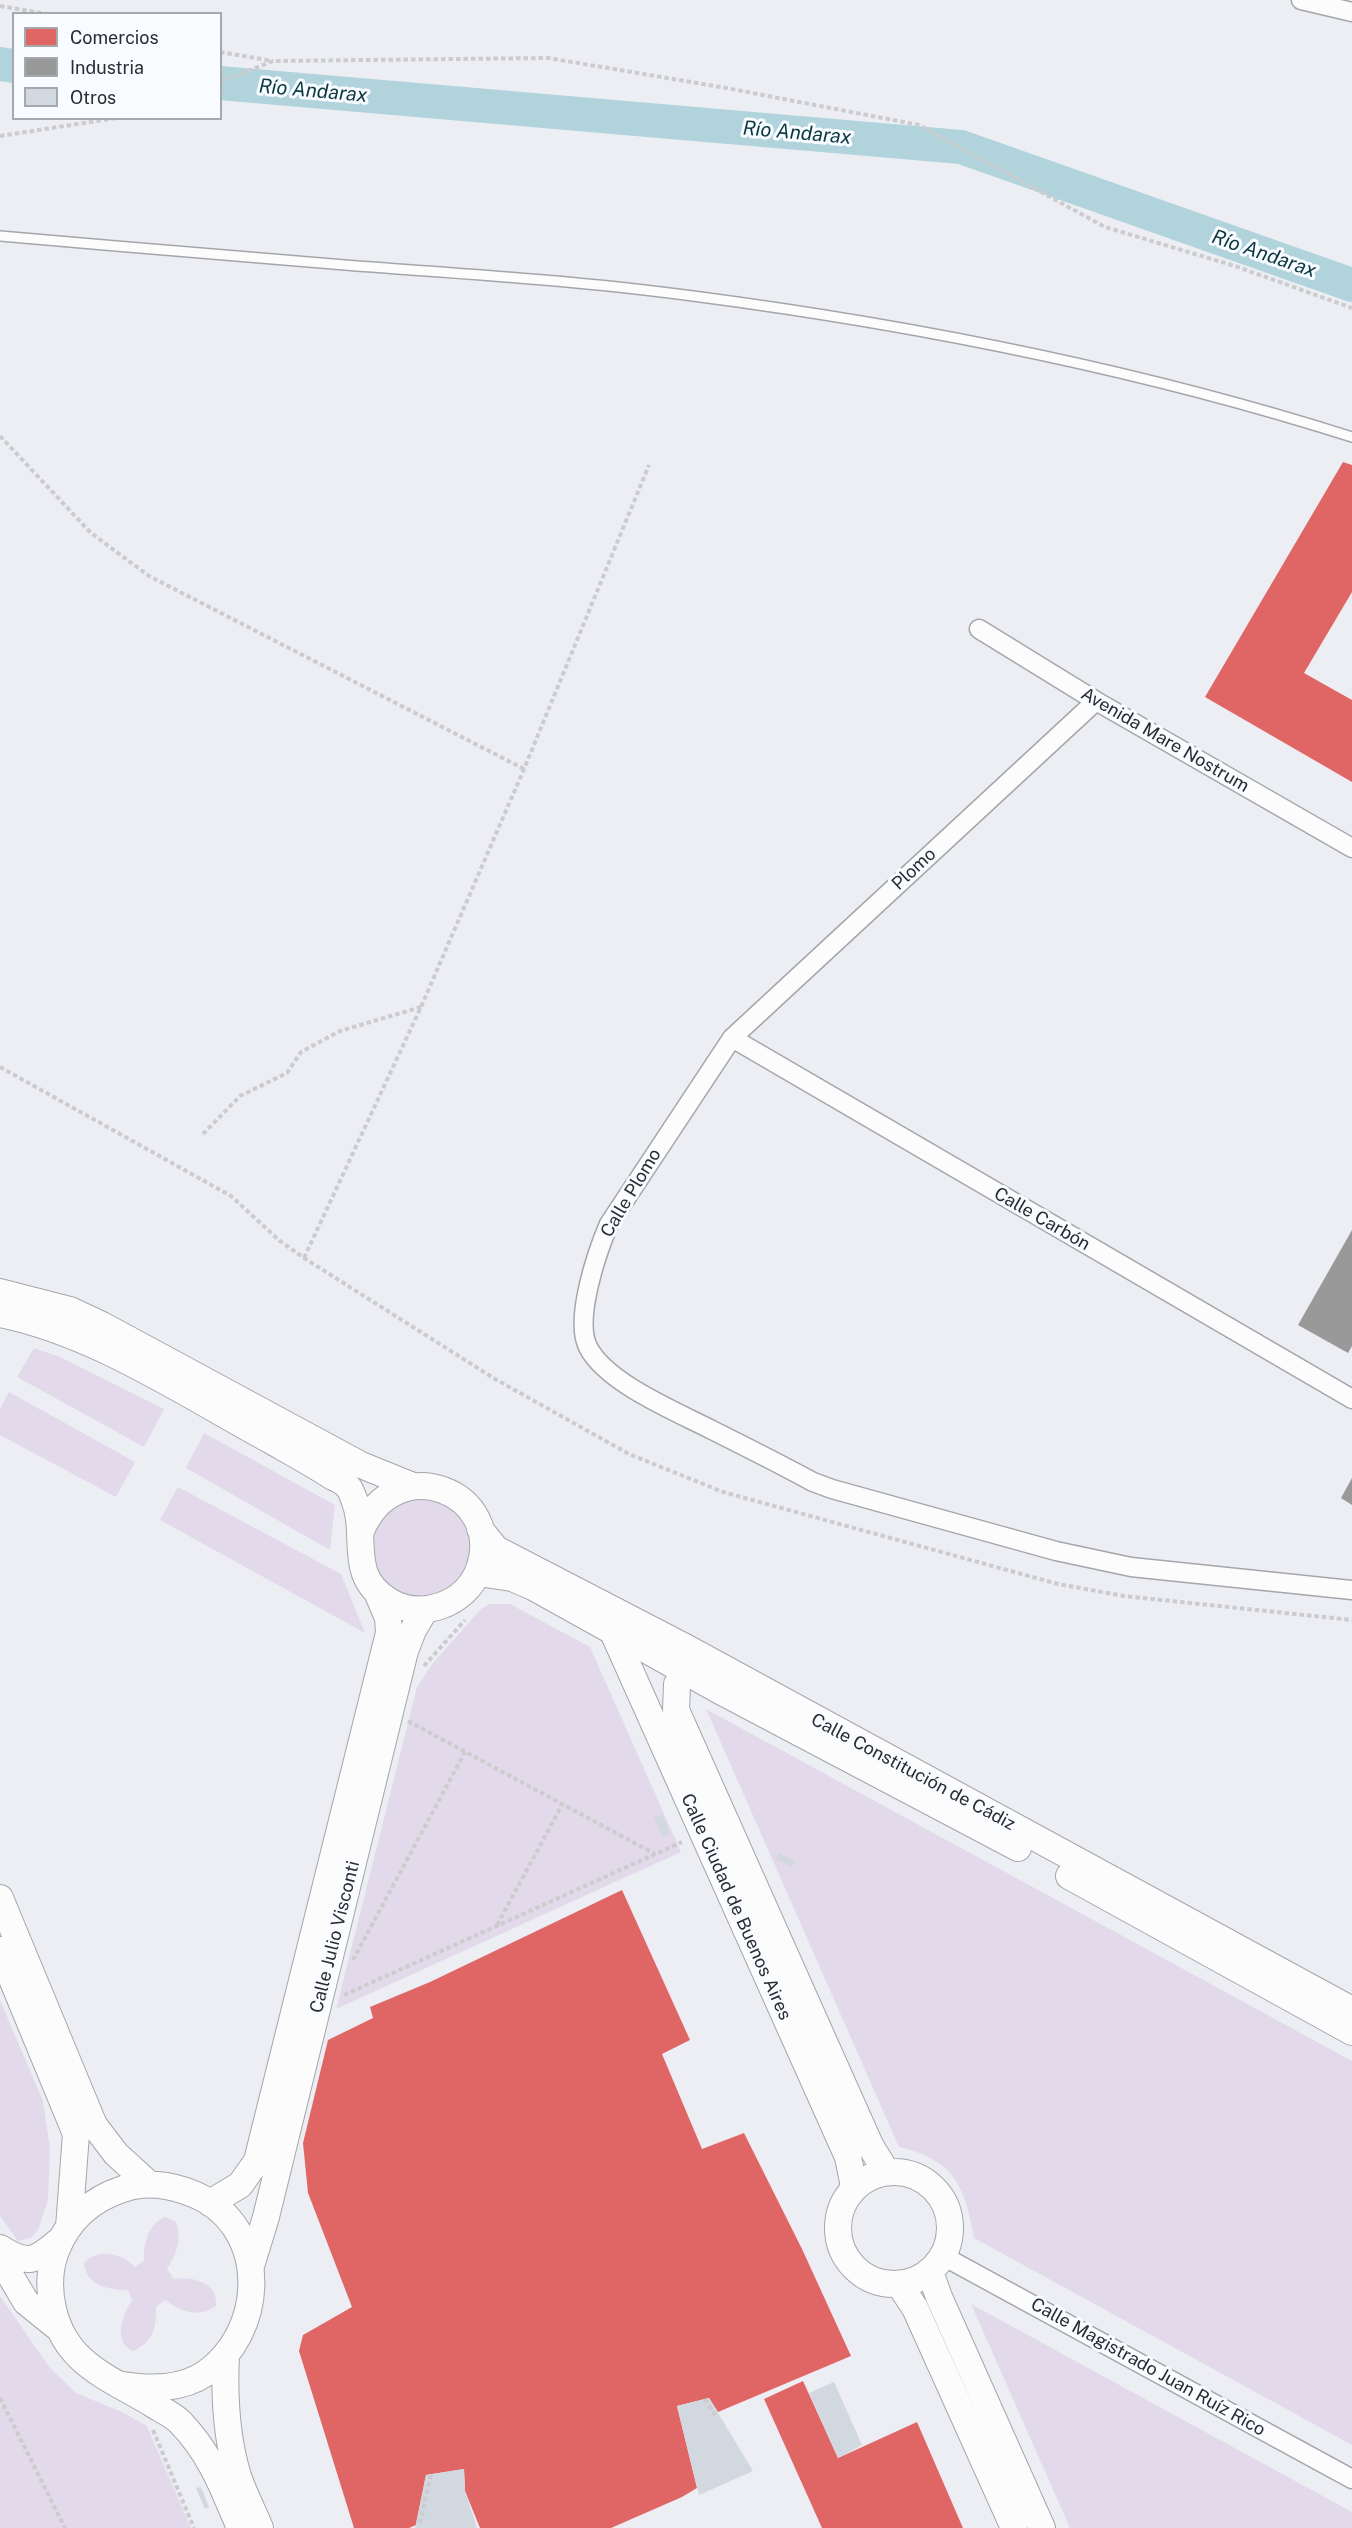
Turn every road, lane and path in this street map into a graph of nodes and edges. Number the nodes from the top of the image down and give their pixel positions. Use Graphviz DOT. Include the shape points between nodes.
graph roads {
  1 [pos="1301,0"];
  2 [pos="0,6"];
  3 [pos="36,12"];
  4 [pos="1352,12"];
  5 [pos="222,52"];
  6 [pos="273,61"];
  7 [pos="222,81"];
  8 [pos="103,120"];
  9 [pos="0,136"];
  10 [pos="0,236"];
  11 [pos="1352,308"];
  12 [pos="0,436"];
  13 [pos="1352,437"];
  14 [pos="649,465"];
  15 [pos="979,629"];
  16 [pos="1096,700"];
  17 [pos="524,769"];
  18 [pos="1352,848"];
  19 [pos="421,1007"];
  20 [pos="732,1038"];
  21 [pos="203,1134"];
  22 [pos="304,1258"];
  23 [pos="0,1292"];
  24 [pos="0,1314"];
  25 [pos="1352,1399"];
  26 [pos="413,1486"];
  27 [pos="480,1528"];
  28 [pos="361,1531"];
  29 [pos="478,1573"];
  30 [pos="1352,1590"];
  31 [pos="377,1592"];
  32 [pos="425,1610"];
  33 [pos="472,1612"];
  34 [pos="612,1630"];
  35 [pos="686,1660"];
  36 [pos="421,1669"];
  37 [pos="402,1730"];
  38 [pos="465,1752"];
  39 [pos="562,1804"];
  40 [pos="677,1831"];
  41 [pos="682,1842"];
  42 [pos="685,1849"];
  43 [pos="656,1854"];
  44 [pos="0,1898"];
  45 [pos="497,1925"];
  46 [pos="0,1950"];
  47 [pos="348,1969"];
  48 [pos="335,1999"];
  49 [pos="1352,2010"];
  50 [pos="1352,2032"];
  51 [pos="886,2171"];
  52 [pos="148,2184"];
  53 [pos="854,2187"];
  54 [pos="210,2203"];
  55 [pos="64,2233"];
  56 [pos="0,2248"];
  57 [pos="0,2258"];
  58 [pos="937,2264"];
  59 [pos="251,2266"];
  60 [pos="899,2284"];
  61 [pos="57,2327"];
  62 [pos="226,2355"];
  63 [pos="123,2385"];
  64 [pos="0,2398"];
  65 [pos="705,2399"];
  66 [pos="715,2415"];
  67 [pos="431,2474"];
  68 [pos="1352,2479"];
  69 [pos="420,2523"];
  70 [pos="65,2528"];
  71 [pos="240,2528"];
  72 [pos="260,2528"];
  73 [pos="1014,2528"];
  74 [pos="1042,2528"];
  1 -- 4 [label="street"];
  2 -- 3 [label="path"];
  5 -- 6 [label="path"];
  6 -- 7 [label="path"];
  6 -- 11 [label="path" via="548,58 919,125 1105,227 1235,266"];
  8 -- 9 [label="path"];
  10 -- 13 [label="lane" via="693,296 886,325 1070,361 1286,416"];
  12 -- 17 [label="path" via="91,533 148,576"];
  14 -- 17 [label="path"];
  15 -- 16 [label="street, Avenida Mare Nostrum"];
  16 -- 18 [label="street, Avenida Mare Nostrum"];
  16 -- 20 [label="street, Plomo"];
  17 -- 19 [label="path"];
  19 -- 21 [label="path" via="340,1031 301,1052 287,1073 240,1096"];
  19 -- 22 [label="path"];
  20 -- 25 [label="street, Calle Carbón"];
  20 -- 30 [label="street, Calle Plomo" via="619,1207 602,1241 582,1313 588,1347 600,1363 632,1389 832,1489 1056,1551 1131,1567"];
  23 -- 26 [label="street" via="70,1310 102,1325 361,1465"];
  24 -- 28 [label="street" via="62,1330 100,1347 314,1464 348,1486"];
  26 -- 27 [label="street" via="441,1489 458,1498"];
  26 -- 28 [label="street" via="389,1494 377,1504"];
  27 -- 29 [label="street" via="483,1546"];
  27 -- 35 [label="street, Calle Constitución de Cádiz" via="496,1549"];
  28 -- 31 [label="street" via="363,1570"];
  29 -- 32 [label="street" via="451,1602"];
  29 -- 34 [label="street, Calle Constitución de Cádiz" via="512,1578"];
  31 -- 32 [label="street" via="399,1606"];
  31 -- 54 [label="street, Calle Julio Visconti" via="388,1618 389,1633 257,2161 240,2185"];
  32 -- 59 [label="street, Calle Julio Visconti" via="405,1651"];
  33 -- 36 [label="path"];
  34 -- 35 [label="street, Calle Constitución de Cádiz"];
  34 -- 53 [label="street, Calle Ciudad de Buenos Aires" via="848,2157"];
  35 -- 49 [label="street, Calle Constitución de Cádiz"];
  35 -- 50 [label="street, Calle Constitución de Cádiz"];
  35 -- 51 [label="street, Calle Ciudad de Buenos Aires" via="677,1684 676,1710 871,2147"];
  37 -- 38 [label="path" via="405,1719"];
  38 -- 39 [label="path"];
  38 -- 47 [label="path"];
  39 -- 43 [label="path"];
  39 -- 45 [label="path"];
  40 -- 41 [label="path"];
  41 -- 42 [label="path"];
  41 -- 43 [label="path"];
  43 -- 45 [label="path"];
  44 -- 52 [label="street" via="94,2125 116,2154"];
  45 -- 48 [label="path"];
  46 -- 55 [label="street" via="76,2134"];
  51 -- 53 [label="street"];
  51 -- 58 [label="street" via="907,2172 926,2181 941,2196 949,2215 950,2236"];
  52 -- 54 [label="street" via="180,2189"];
  52 -- 55 [label="street" via="107,2194 89,2205"];
  53 -- 60 [label="street" via="843,2201 838,2218 842,2252 866,2277 882,2284"];
  54 -- 59 [label="street" via="236,2231"];
  55 -- 56 [label="street" via="42,2255 28,2261"];
  55 -- 61 [label="street" via="53,2258 49,2294"];
  57 -- 61 [label="street" via="26,2302"];
  58 -- 60 [label="street" via="915,2280"];
  58 -- 68 [label="street, Calle Magistrado Juan Ruíz Rico"];
  58 -- 74 [label="street" via="939,2297"];
  59 -- 62 [label="street" via="252,2300 242,2332"];
  60 -- 73 [label="street" via="915,2308"];
  61 -- 63 [label="street" via="70,2349 93,2371"];
  62 -- 63 [label="street" via="204,2374 178,2385 150,2389"];
  62 -- 72 [label="street" via="229,2439 238,2476"];
  63 -- 71 [label="street" via="178,2420 205,2451"];
  64 -- 70 [label="path"];
  65 -- 66 [label="path"];
  67 -- 69 [label="path"];
}
